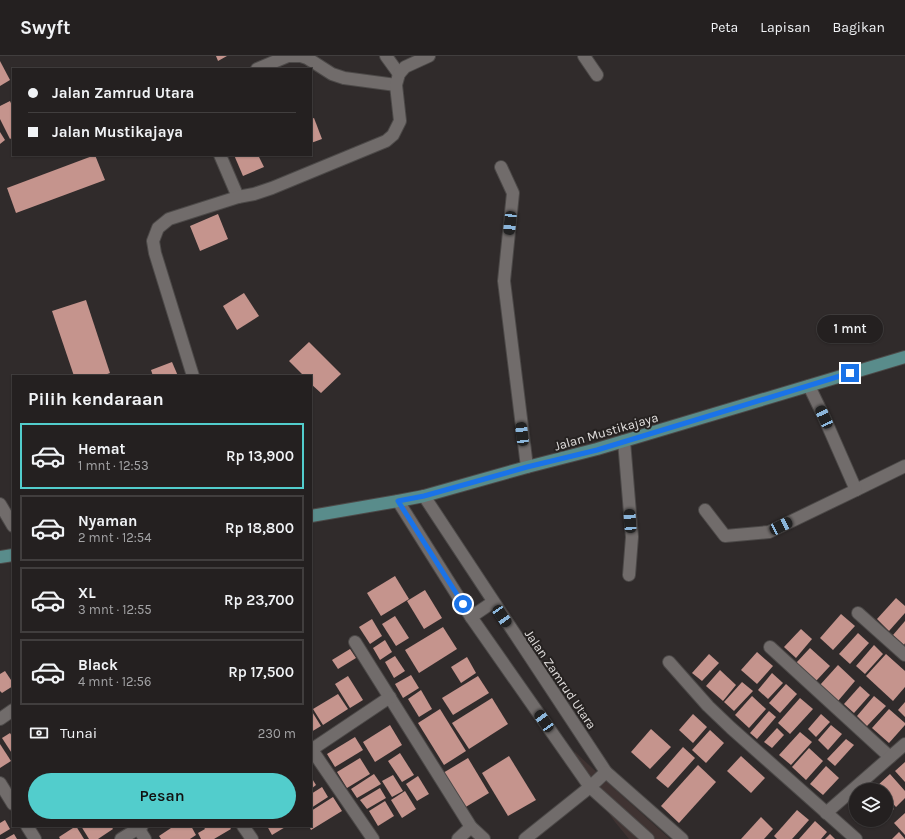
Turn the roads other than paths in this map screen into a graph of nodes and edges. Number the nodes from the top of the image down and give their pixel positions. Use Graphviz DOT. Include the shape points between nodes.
graph roads {
  1 [pos="386,56"];
  2 [pos="429,56"];
  3 [pos="584,56"];
  4 [pos="259,68"];
  5 [pos="598,75"];
  6 [pos="397,80"];
  7 [pos="220,156"];
  8 [pos="501,167"];
  9 [pos="238,197"];
  10 [pos="905,357"];
  11 [pos="193,375"];
  12 [pos="809,386"];
  13 [pos="624,441"];
  14 [pos="905,466"];
  15 [pos="527,467"];
  16 [pos="856,490"];
  17 [pos="424,496"];
  18 [pos="398,501"];
  19 [pos="0,504"];
  20 [pos="705,510"];
  21 [pos="312,516"];
  22 [pos="12,524"];
  23 [pos="12,555"];
  24 [pos="0,557"];
  25 [pos="629,575"];
  26 [pos="493,602"];
  27 [pos="858,613"];
  28 [pos="471,617"];
  29 [pos="355,642"];
  30 [pos="770,647"];
  31 [pos="905,655"];
  32 [pos="669,662"];
  33 [pos="390,697"];
  34 [pos="12,711"];
  35 [pos="0,719"];
  36 [pos="905,744"];
  37 [pos="312,749"];
  38 [pos="312,751"];
  39 [pos="890,758"];
  40 [pos="606,772"];
  41 [pos="0,783"];
  42 [pos="590,787"];
  43 [pos="12,802"];
  44 [pos="826,813"];
  45 [pos="28,827"];
  46 [pos="140,827"];
  47 [pos="244,827"];
  48 [pos="471,827"];
  49 [pos="35,839"];
  50 [pos="121,839"];
  51 [pos="145,839"];
  52 [pos="252,839"];
  53 [pos="373,839"];
  54 [pos="458,839"];
  55 [pos="484,839"];
  56 [pos="525,839"];
  57 [pos="648,839"];
  58 [pos="682,839"];
  59 [pos="856,839"];
  1 -- 6 [label="street"];
  2 -- 6 [label="street" via="405,67"];
  3 -- 5 [label="street"];
  4 -- 6 [label="street" via="288,56 301,56 344,78"];
  6 -- 9 [label="street" via="400,121 393,135 386,141 272,188"];
  7 -- 9 [label="street"];
  8 -- 15 [label="street" via="513,194 504,281"];
  9 -- 11 [label="street" via="169,219 158,228 153,241"];
  10 -- 12 [label="main road, Jalan Mustikajaya"];
  12 -- 13 [label="main road, Jalan Mustikajaya"];
  12 -- 16 [label="street"];
  13 -- 15 [label="main road, Jalan Mustikajaya"];
  13 -- 25 [label="street" via="632,537"];
  14 -- 16 [label="street"];
  15 -- 17 [label="main road, Jalan Mustikajaya"];
  16 -- 20 [label="street" via="769,532 725,536"];
  17 -- 18 [label="main road, Jalan Mustikajaya"];
  17 -- 26 [label="street, Jalan Zamrud Utara"];
  18 -- 21 [label="main road, Jalan Mustikajaya"];
  18 -- 28 [label="street"];
  19 -- 22 [label="street"];
  23 -- 24 [label="main road"];
  26 -- 28 [label="street"];
  26 -- 40 [label="street, Jalan Zamrud Utara"];
  27 -- 31 [label="street"];
  28 -- 42 [label="street"];
  29 -- 33 [label="street"];
  30 -- 39 [label="street"];
  32 -- 44 [label="street" via="730,728"];
  33 -- 37 [label="street"];
  33 -- 48 [label="street"];
  34 -- 35 [label="street"];
  36 -- 39 [label="street"];
  38 -- 53 [label="street"];
  39 -- 44 [label="street"];
  40 -- 42 [label="street"];
  40 -- 58 [label="street, Jalan Zamrud Utara"];
  41 -- 43 [label="street"];
  42 -- 56 [label="street"];
  42 -- 57 [label="street"];
  44 -- 59 [label="street"];
  45 -- 49 [label="street"];
  46 -- 50 [label="street"];
  46 -- 51 [label="street"];
  47 -- 52 [label="street"];
  48 -- 54 [label="street"];
  48 -- 55 [label="street"];
}
